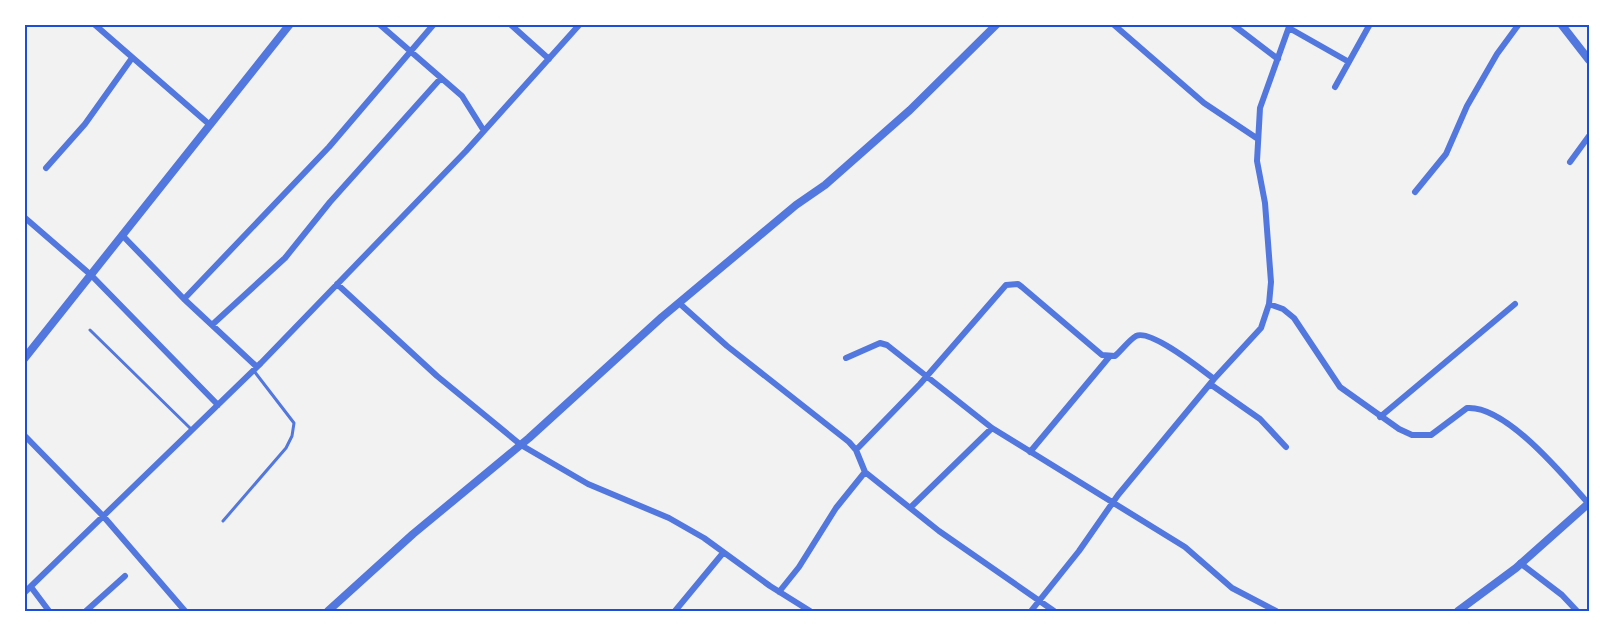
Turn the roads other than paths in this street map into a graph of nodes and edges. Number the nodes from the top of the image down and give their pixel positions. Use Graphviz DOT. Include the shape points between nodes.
graph roads {
  1 [pos="94,24"];
  2 [pos="290,24"];
  3 [pos="379,24"];
  4 [pos="434,24"];
  5 [pos="510,24"];
  6 [pos="580,24"];
  7 [pos="997,24"];
  8 [pos="1113,24"];
  9 [pos="1232,24"];
  10 [pos="1371,24"];
  11 [pos="1519,24"];
  12 [pos="1561,24"];
  13 [pos="1290,26"];
  14 [pos="412,52"];
  15 [pos="132,58"];
  16 [pos="549,59"];
  17 [pos="1278,59"];
  18 [pos="1589,60"];
  19 [pos="1349,62"];
  20 [pos="441,78"];
  21 [pos="1335,87"];
  22 [pos="210,125"];
  23 [pos="484,131"];
  24 [pos="1589,136"];
  25 [pos="1258,140"];
  26 [pos="1570,162"];
  27 [pos="45,168"];
  28 [pos="1415,192"];
  29 [pos="24,217"];
  30 [pos="122,235"];
  31 [pos="91,274"];
  32 [pos="337,284"];
  33 [pos="184,299"];
  34 [pos="679,303"];
  35 [pos="1515,303"];
  36 [pos="1269,304"];
  37 [pos="213,324"];
  38 [pos="90,330"];
  39 [pos="1110,356"];
  40 [pos="846,358"];
  41 [pos="24,359"];
  42 [pos="255,368"];
  43 [pos="926,376"];
  44 [pos="1212,382"];
  45 [pos="218,405"];
  46 [pos="1380,417"];
  47 [pos="992,428"];
  48 [pos="192,430"];
  49 [pos="24,435"];
  50 [pos="521,445"];
  51 [pos="1286,447"];
  52 [pos="856,450"];
  53 [pos="1030,452"];
  54 [pos="865,472"];
  55 [pos="1589,503"];
  56 [pos="1112,504"];
  57 [pos="910,508"];
  58 [pos="104,517"];
  59 [pos="223,521"];
  60 [pos="723,553"];
  61 [pos="1520,563"];
  62 [pos="125,576"];
  63 [pos="31,587"];
  64 [pos="779,592"];
  65 [pos="24,593"];
  66 [pos="1039,600"];
  67 [pos="180,610"];
  68 [pos="49,611"];
  69 [pos="86,611"];
  70 [pos="328,611"];
  71 [pos="675,611"];
  72 [pos="810,611"];
  73 [pos="1031,611"];
  74 [pos="1054,611"];
  75 [pos="1276,611"];
  76 [pos="1458,611"];
  77 [pos="1577,611"];
  1 -- 15 [label="street"];
  2 -- 22 [label="street"];
  3 -- 14 [label="street"];
  4 -- 14 [label="street"];
  5 -- 16 [label="street"];
  6 -- 16 [label="street"];
  7 -- 34 [label="street" via="910,110 825,185"];
  8 -- 25 [label="street" via="1204,103"];
  9 -- 17 [label="street"];
  10 -- 19 [label="street"];
  11 -- 28 [label="street" via="1472,98 1446,154"];
  12 -- 18 [label="street"];
  13 -- 17 [label="street"];
  13 -- 19 [label="street"];
  14 -- 20 [label="street"];
  14 -- 33 [label="street" via="329,147"];
  15 -- 22 [label="street"];
  15 -- 27 [label="street" via="85,124"];
  16 -- 23 [label="street"];
  17 -- 25 [label="street" via="1260,108"];
  19 -- 21 [label="street"];
  20 -- 23 [label="street" via="462,96"];
  20 -- 37 [label="street" via="285,258"];
  22 -- 30 [label="street"];
  23 -- 32 [label="street"];
  24 -- 26 [label="street"];
  25 -- 36 [label="street" via="1257,161 1272,282"];
  29 -- 31 [label="street"];
  30 -- 31 [label="street"];
  30 -- 33 [label="street"];
  31 -- 41 [label="street"];
  31 -- 45 [label="street"];
  32 -- 42 [label="street"];
  32 -- 50 [label="street"];
  33 -- 37 [label="street"];
  34 -- 50 [label="street"];
  34 -- 52 [label="street"];
  35 -- 46 [label="street"];
  36 -- 44 [label="street" via="1261,328"];
  36 -- 46 [label="street" via="1290,314 1340,387"];
  37 -- 42 [label="street"];
  38 -- 48 [label="lane"];
  39 -- 43 [label="street" via="1102,355 1022,287 1011,283"];
  39 -- 44 [label="street" via="1142,336 1159,341"];
  39 -- 53 [label="street"];
  40 -- 43 [label="street" via="880,343"];
  42 -- 45 [label="street"];
  42 -- 59 [label="lane" via="294,423 292,436"];
  43 -- 47 [label="street"];
  43 -- 52 [label="street"];
  44 -- 51 [label="street" via="1260,419"];
  44 -- 56 [label="street"];
  45 -- 48 [label="street"];
  46 -- 55 [label="street" via="1421,436 1431,435 1467,408 1491,413 1541,451"];
  47 -- 53 [label="street"];
  47 -- 57 [label="street"];
  48 -- 58 [label="street"];
  49 -- 58 [label="street"];
  50 -- 60 [label="street" via="588,484 669,518"];
  50 -- 70 [label="street"];
  52 -- 54 [label="street"];
  53 -- 56 [label="street"];
  54 -- 57 [label="street"];
  54 -- 64 [label="street"];
  55 -- 61 [label="street"];
  56 -- 66 [label="street"];
  56 -- 75 [label="street" via="1185,547 1240,594"];
  57 -- 66 [label="street"];
  58 -- 63 [label="street"];
  58 -- 67 [label="street"];
  60 -- 64 [label="street"];
  60 -- 71 [label="street"];
  61 -- 76 [label="street"];
  61 -- 77 [label="street"];
  62 -- 69 [label="street"];
  63 -- 65 [label="street"];
  63 -- 68 [label="street"];
  64 -- 72 [label="street"];
  66 -- 73 [label="street"];
  66 -- 74 [label="street"];
}
